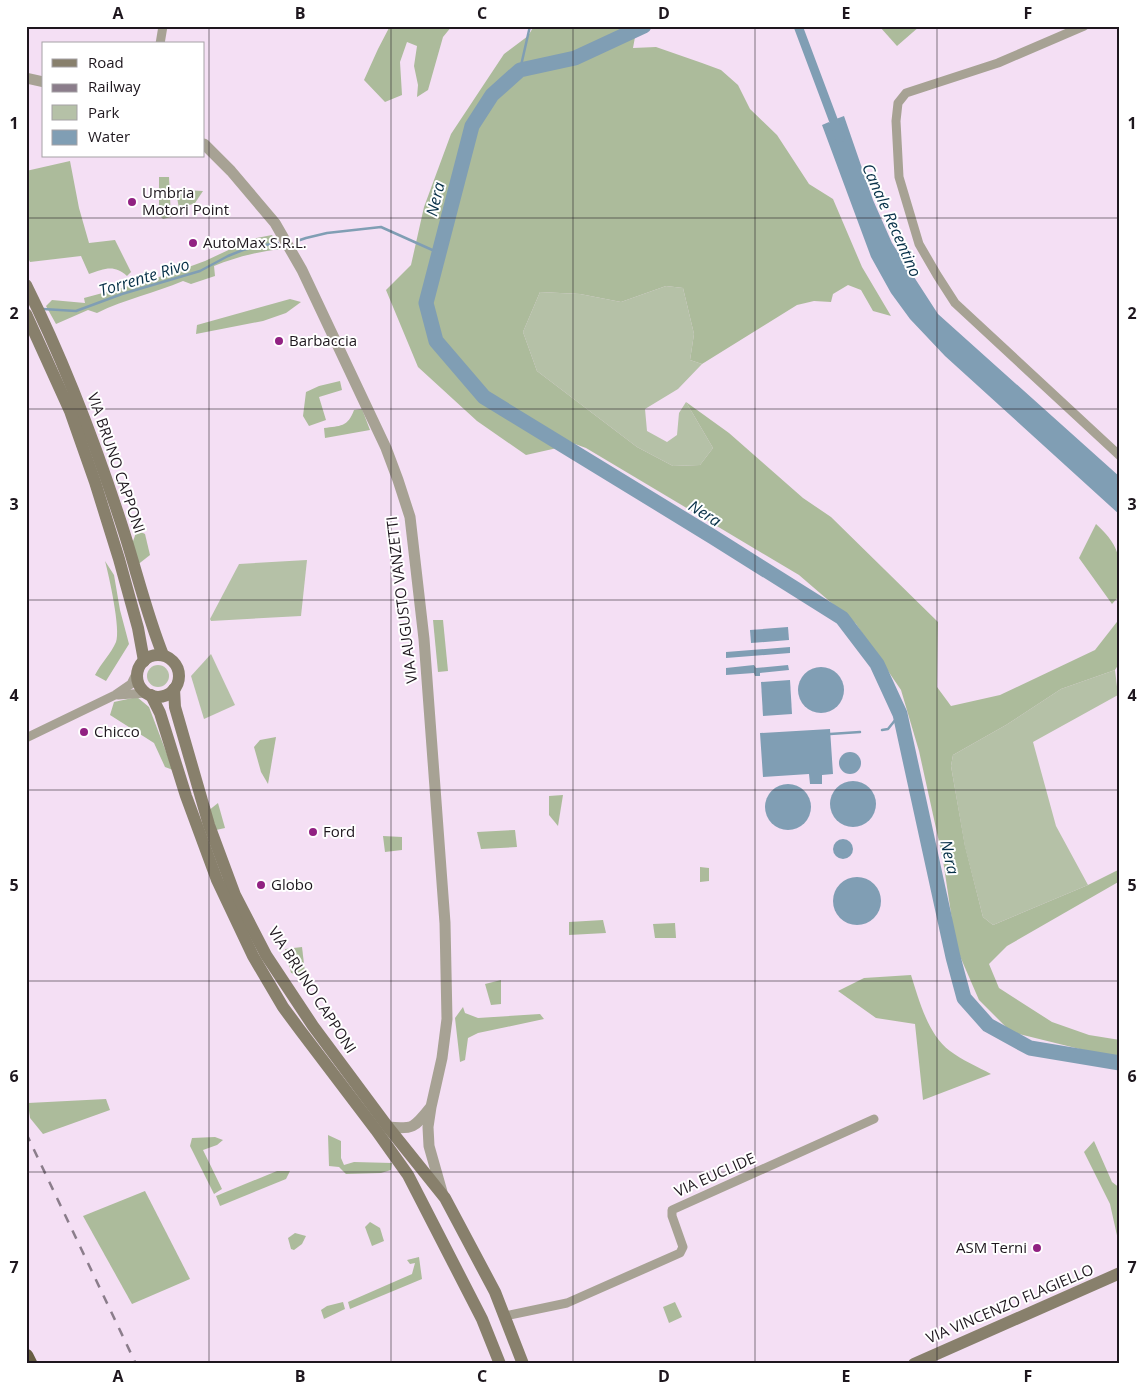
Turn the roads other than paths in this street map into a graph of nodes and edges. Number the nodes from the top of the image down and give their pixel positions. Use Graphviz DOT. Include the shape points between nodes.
graph roads {
  1 [pos="163,26"];
  2 [pos="1084,26"];
  3 [pos="160,42"];
  4 [pos="26,78"];
  5 [pos="42,82"];
  6 [pos="205,145"];
  7 [pos="26,285"];
  8 [pos="26,314"];
  9 [pos="1120,456"];
  10 [pos="163,655"];
  11 [pos="141,665"];
  12 [pos="174,689"];
  13 [pos="148,694"];
  14 [pos="116,695"];
  15 [pos="26,738"];
  16 [pos="431,1107"];
  17 [pos="874,1119"];
  18 [pos="388,1127"];
  19 [pos="444,1198"];
  20 [pos="424,1205"];
  21 [pos="1120,1273"];
  22 [pos="504,1316"];
  23 [pos="26,1356"];
  24 [pos="30,1364"];
  25 [pos="500,1364"];
  26 [pos="523,1364"];
  27 [pos="914,1364"];
  1 -- 3 [label="street"];
  2 -- 9 [label="street" via="998,63 906,93 898,104 896,121 899,177 919,244 955,303"];
  4 -- 5 [label="street"];
  6 -- 16 [label="street, VIA AUGUSTO VANZETTI" via="231,170 275,223 302,270 386,448 410,517 424,639 445,923 447,1020"];
  7 -- 10 [label="main road, VIA BRUNO CAPPONI" via="79,405"];
  8 -- 11 [label="main road, VIA BRUNO CAPPONI" via="70,411 95,482 138,628"];
  10 -- 11 [label="main road" via="153,655"];
  10 -- 12 [label="main road, VIA BRUNO CAPPONI" via="173,660 178,670 178,683"];
  11 -- 13 [label="main road, VIA BRUNO CAPPONI" via="139,683"];
  11 -- 14 [label="street" via="131,684"];
  12 -- 13 [label="main road" via="164,696"];
  12 -- 18 [label="main road, VIA BRUNO CAPPONI" via="175,707 208,825 235,895 271,963 312,1026"];
  13 -- 14 [label="street"];
  13 -- 20 [label="main road, VIA BRUNO CAPPONI" via="160,713 217,880 253,956 283,1007 376,1130 408,1175"];
  14 -- 15 [label="street"];
  16 -- 18 [label="street, VIA AUGUSTO VANZETTI" via="411,1128"];
  16 -- 19 [label="street, VIA AUGUSTO VANZETTI" via="429,1146"];
  17 -- 22 [label="street, VIA EUCLIDE" via="672,1210 683,1247 680,1253 567,1303"];
  18 -- 19 [label="main road, VIA BRUNO CAPPONI"];
  19 -- 20 [label="main road" via="431,1196"];
  19 -- 22 [label="main road, VIA BRUNO CAPPONI"];
  20 -- 25 [label="main road, VIA BRUNO CAPPONI" via="482,1319"];
  21 -- 27 [label="main road, VIA VINCENZO FLAGIELLO"];
  22 -- 26 [label="main road, VIA BRUNO CAPPONI"];
  23 -- 24 [label="highway"];
}
